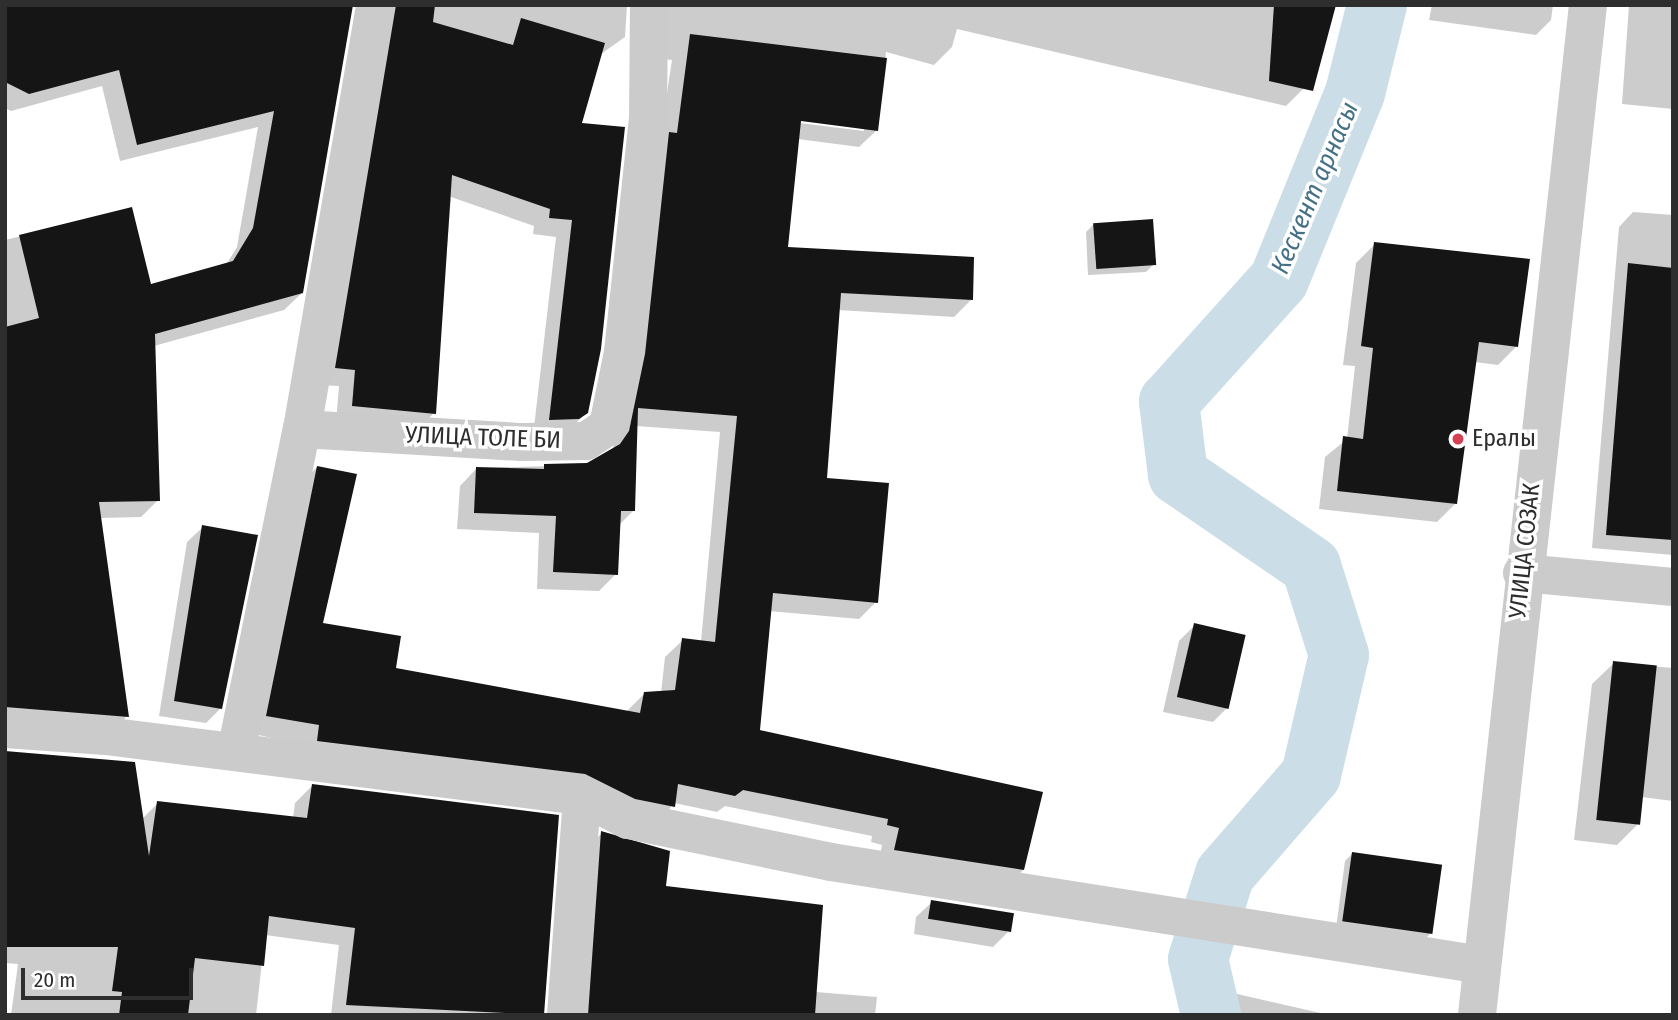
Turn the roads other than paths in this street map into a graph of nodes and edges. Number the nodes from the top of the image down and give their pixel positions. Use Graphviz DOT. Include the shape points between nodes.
graph roads {
  1 [pos="375,5"];
  2 [pos="649,5"];
  3 [pos="1588,5"];
  4 [pos="302,429"];
  5 [pos="1522,573"];
  6 [pos="1673,587"];
  7 [pos="5,729"];
  8 [pos="236,752"];
  9 [pos="582,796"];
  10 [pos="1482,965"];
  11 [pos="566,1015"];
  12 [pos="1477,1015"];
  1 -- 4 [label="street"];
  2 -- 4 [label="street, УЛИЦА ТОЛЕ БИ" via="648,119 623,352 608,426 586,441 523,442"];
  3 -- 5 [label="street, УЛИЦА СОЗАК"];
  4 -- 8 [label="street"];
  5 -- 6 [label="street"];
  5 -- 10 [label="street, УЛИЦА СОЗАК"];
  7 -- 8 [label="street"];
  8 -- 9 [label="street"];
  9 -- 10 [label="street" via="628,820 831,862 1122,907 1219,927"];
  9 -- 11 [label="street"];
  10 -- 12 [label="street, УЛИЦА СОЗАК"];
}
